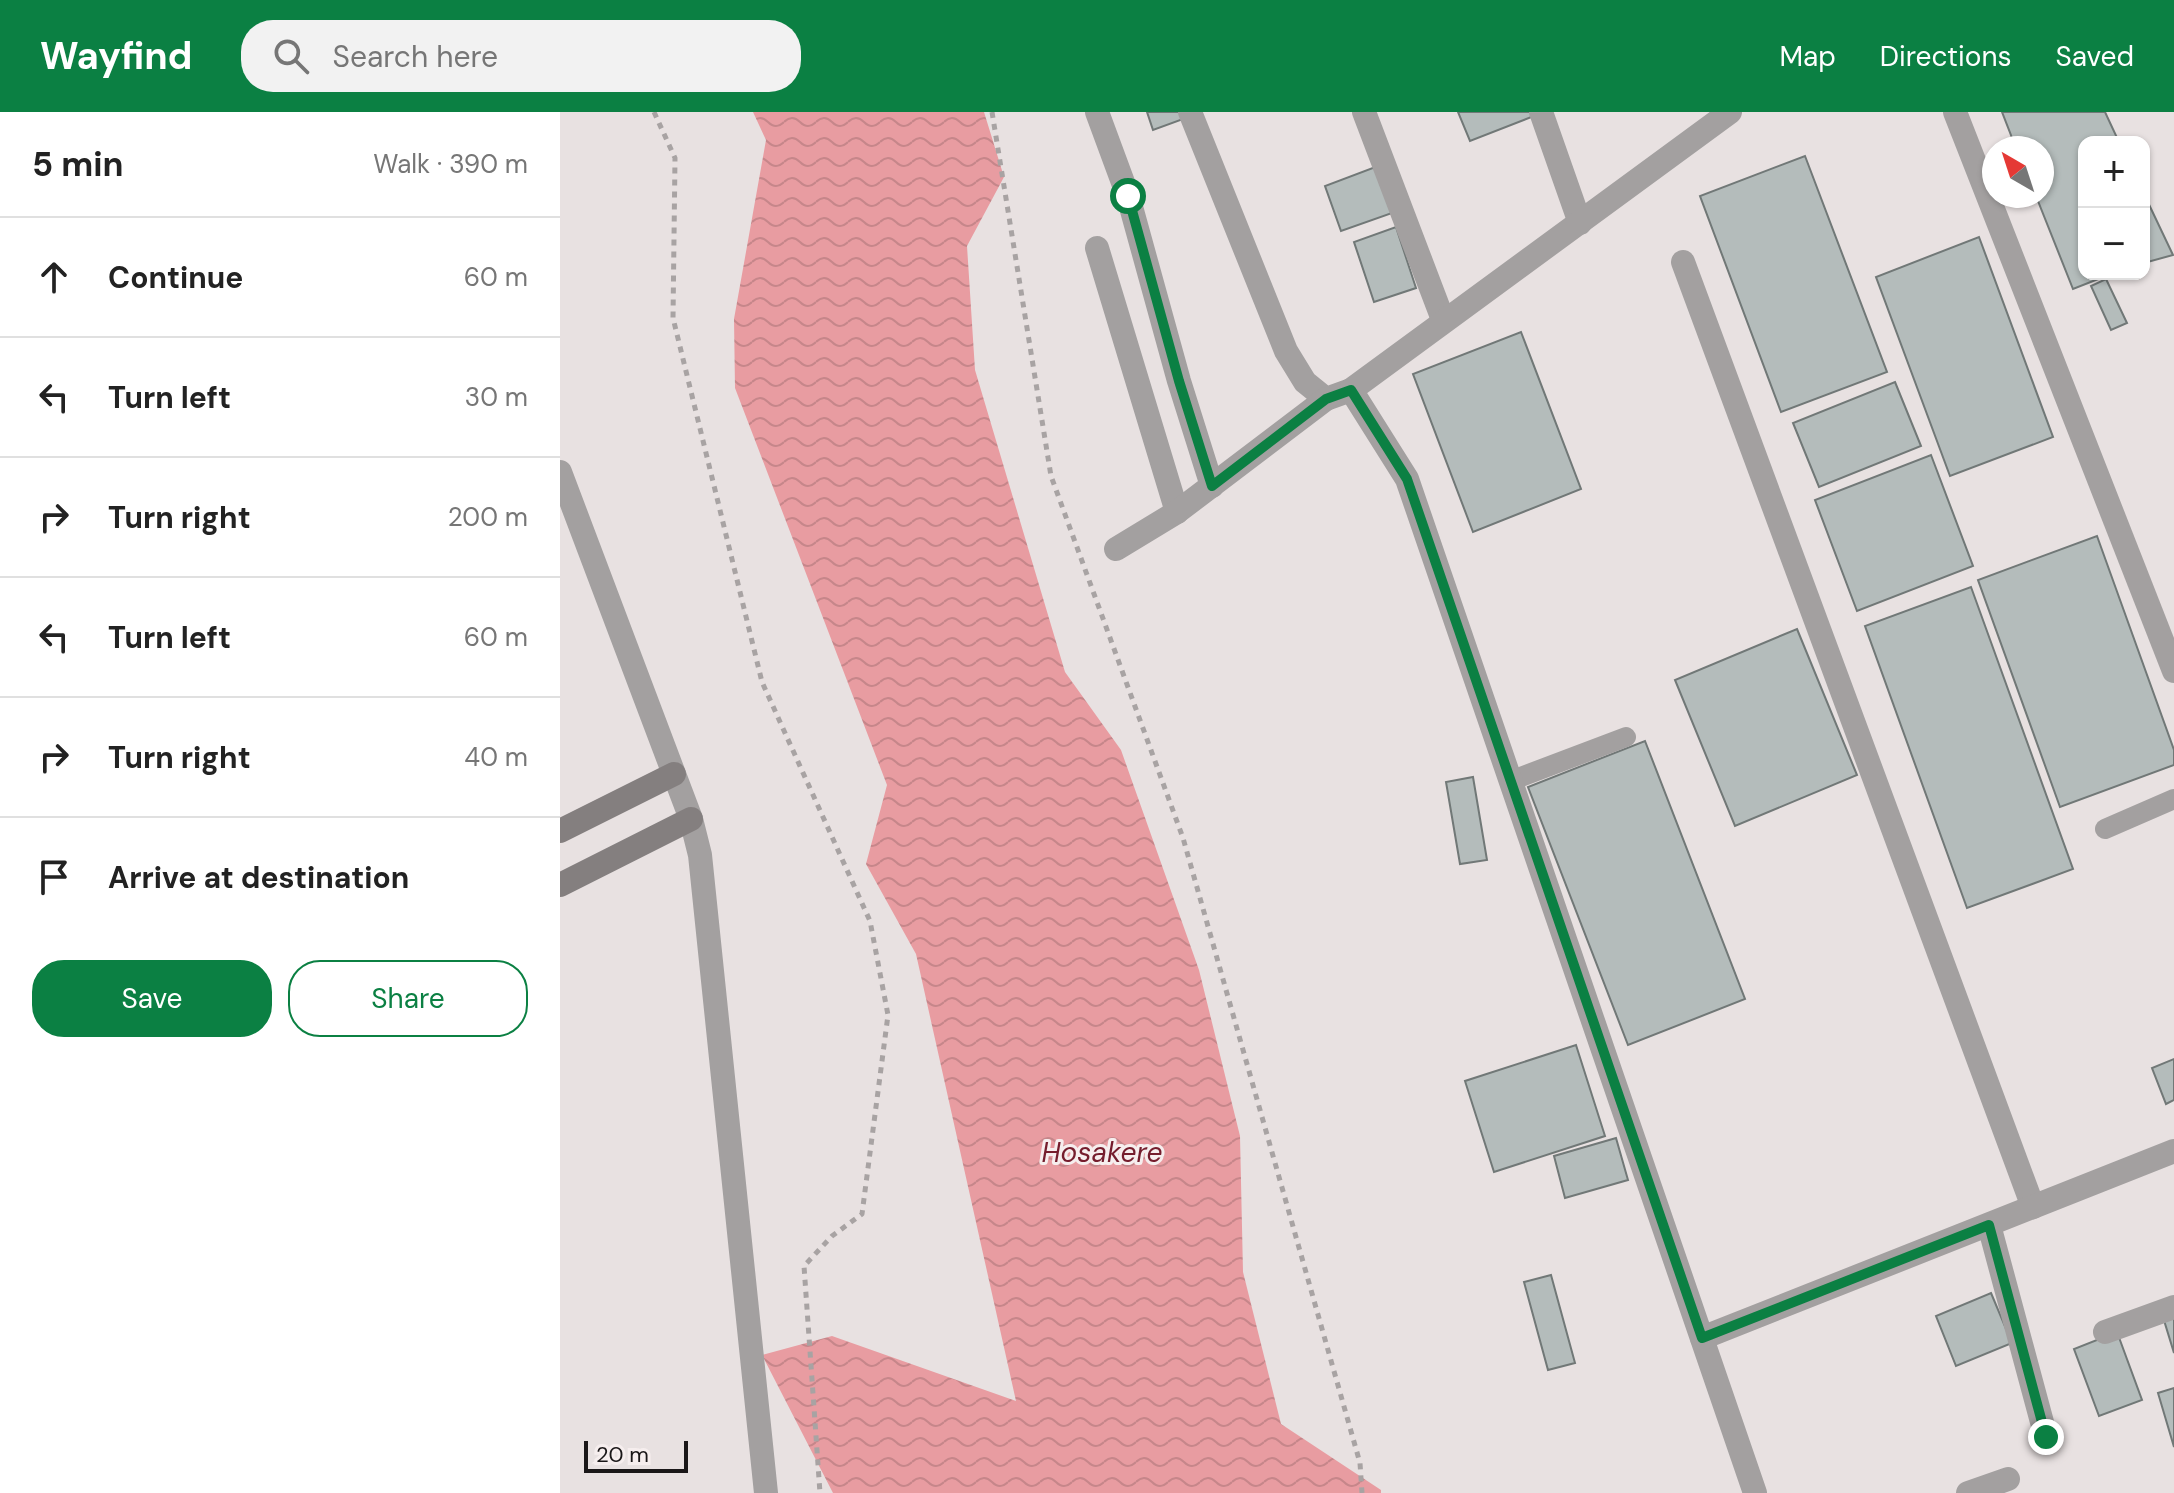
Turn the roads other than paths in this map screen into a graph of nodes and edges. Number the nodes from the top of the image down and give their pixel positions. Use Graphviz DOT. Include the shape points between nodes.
graph roads {
  1 [pos="1097,112"];
  2 [pos="1190,112"];
  3 [pos="1364,112"];
  4 [pos="1541,112"];
  5 [pos="1730,112"];
  6 [pos="1955,112"];
  7 [pos="1580,223"];
  8 [pos="1097,248"];
  9 [pos="1683,262"];
  10 [pos="1440,324"];
  11 [pos="1351,390"];
  12 [pos="1326,399"];
  13 [pos="560,472"];
  14 [pos="1212,486"];
  15 [pos="1177,512"];
  16 [pos="1116,549"];
  17 [pos="2174,671"];
  18 [pos="1626,737"];
  19 [pos="674,774"];
  20 [pos="1510,781"];
  21 [pos="2174,799"];
  22 [pos="691,819"];
  23 [pos="2105,829"];
  24 [pos="560,831"];
  25 [pos="560,885"];
  26 [pos="2174,1151"];
  27 [pos="2033,1207"];
  28 [pos="1989,1225"];
  29 [pos="2174,1307"];
  30 [pos="2105,1332"];
  31 [pos="1702,1338"];
  32 [pos="2046,1437"];
  33 [pos="2008,1479"];
  34 [pos="766,1493"];
  35 [pos="1755,1493"];
  36 [pos="1968,1493"];
  1 -- 14 [label="street" via="1128,196"];
  2 -- 12 [label="street" via="1286,351 1305,382"];
  3 -- 10 [label="street" via="1442,317"];
  4 -- 7 [label="street"];
  5 -- 7 [label="street"];
  6 -- 17 [label="street"];
  7 -- 10 [label="street"];
  8 -- 15 [label="street"];
  9 -- 27 [label="street"];
  10 -- 11 [label="street"];
  11 -- 12 [label="street"];
  11 -- 20 [label="street" via="1407,479"];
  12 -- 14 [label="street"];
  13 -- 19 [label="street"];
  14 -- 15 [label="street"];
  15 -- 16 [label="street"];
  18 -- 20 [label="lane"];
  19 -- 22 [label="street"];
  19 -- 24 [label="street"];
  20 -- 31 [label="street"];
  21 -- 23 [label="lane"];
  22 -- 25 [label="street"];
  22 -- 34 [label="street" via="700,855"];
  26 -- 27 [label="street"];
  27 -- 28 [label="street"];
  28 -- 31 [label="street"];
  28 -- 32 [label="street"];
  29 -- 30 [label="street"];
  31 -- 35 [label="street"];
  33 -- 36 [label="street"];
}
